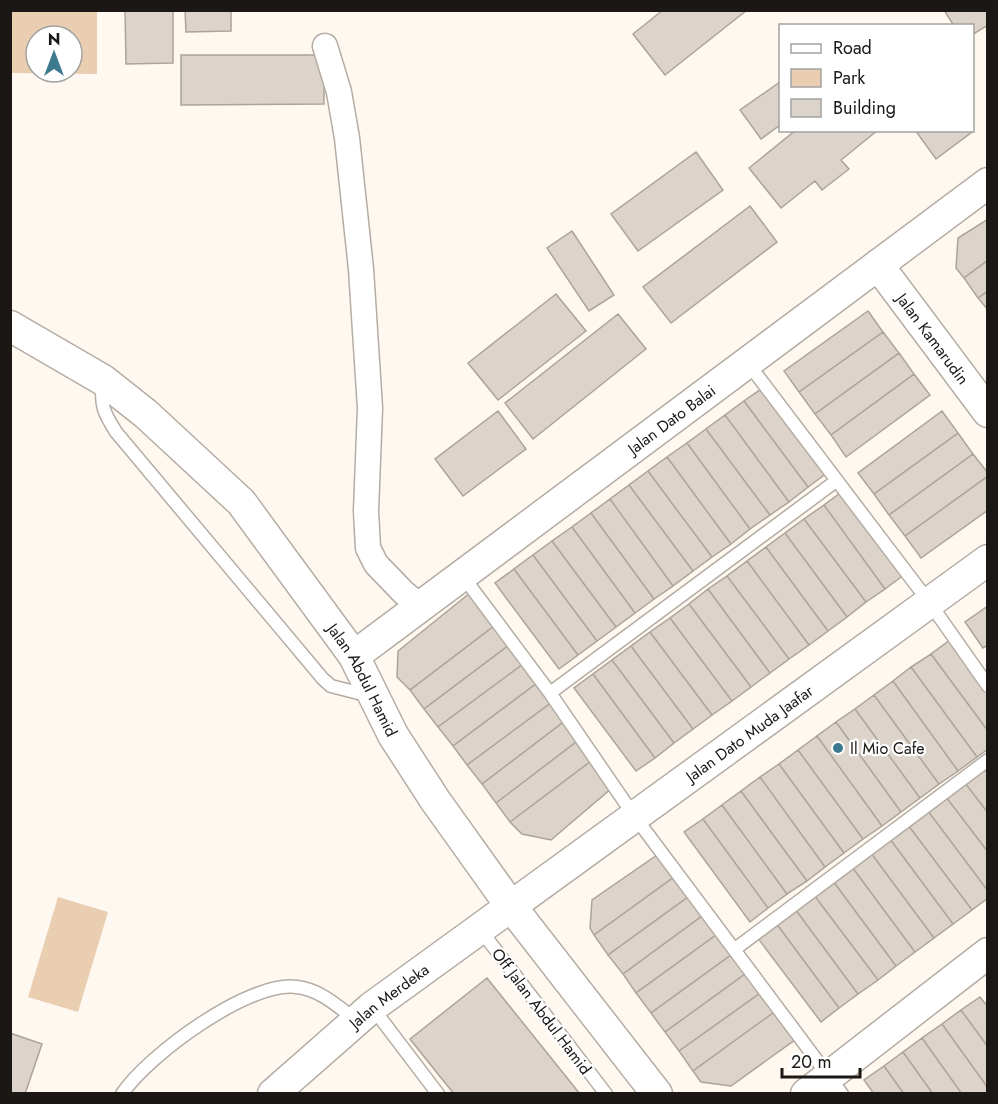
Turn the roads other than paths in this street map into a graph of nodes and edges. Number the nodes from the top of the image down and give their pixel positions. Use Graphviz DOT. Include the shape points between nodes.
graph roads {
  1 [pos="325,46"];
  2 [pos="987,183"];
  3 [pos="878,265"];
  4 [pos="10,326"];
  5 [pos="747,361"];
  6 [pos="103,380"];
  7 [pos="987,412"];
  8 [pos="836,481"];
  9 [pos="987,560"];
  10 [pos="462,575"];
  11 [pos="929,602"];
  12 [pos="420,606"];
  13 [pos="354,656"];
  14 [pos="987,686"];
  15 [pos="550,693"];
  16 [pos="374,696"];
  17 [pos="987,760"];
  18 [pos="635,817"];
  19 [pos="510,905"];
  20 [pos="479,928"];
  21 [pos="735,948"];
  22 [pos="987,953"];
  23 [pos="364,1013"];
  24 [pos="836,1085"];
  25 [pos="122,1094"];
  26 [pos="273,1094"];
  27 [pos="438,1094"];
  28 [pos="606,1094"];
  29 [pos="657,1094"];
  30 [pos="806,1094"];
  1 -- 12 [label="street" via="347,138 361,268 370,408 368,548 376,564"];
  2 -- 3 [label="street, Jalan Dato Balai"];
  3 -- 5 [label="street, Jalan Dato Balai"];
  3 -- 7 [label="street, Jalan Kamarudin"];
  4 -- 6 [label="street, Jalan Abdul Hamid"];
  5 -- 8 [label="lane"];
  5 -- 10 [label="street, Jalan Dato Balai"];
  6 -- 13 [label="street, Jalan Abdul Hamid" via="146,414 241,502"];
  6 -- 16 [label="lane" via="103,411 116,432 323,679 331,686"];
  8 -- 11 [label="lane"];
  8 -- 15 [label="lane"];
  9 -- 11 [label="street, Jalan Dato Muda Jaafar"];
  10 -- 12 [label="street, Jalan Dato Balai"];
  10 -- 15 [label="lane"];
  11 -- 14 [label="lane"];
  11 -- 18 [label="street, Jalan Dato Muda Jaafar"];
  12 -- 13 [label="street, Jalan Dato Balai"];
  13 -- 16 [label="street, Jalan Abdul Hamid"];
  15 -- 18 [label="lane"];
  16 -- 19 [label="street, Jalan Abdul Hamid" via="393,735 435,800"];
  17 -- 21 [label="lane"];
  18 -- 19 [label="street, Jalan Dato Muda Jaafar"];
  18 -- 21 [label="lane"];
  19 -- 20 [label="street, Jalan Merdeka"];
  19 -- 29 [label="street, Jalan Abdul Hamid"];
  20 -- 23 [label="street, Jalan Merdeka"];
  20 -- 28 [label="lane, Off Jalan Abdul Hamid"];
  21 -- 24 [label="lane"];
  22 -- 24 [label="street"];
  23 -- 25 [label="lane" via="318,992 274,987 252,995 168,1046"];
  23 -- 26 [label="street, Jalan Merdeka"];
  23 -- 27 [label="lane"];
  24 -- 30 [label="street"];
}
